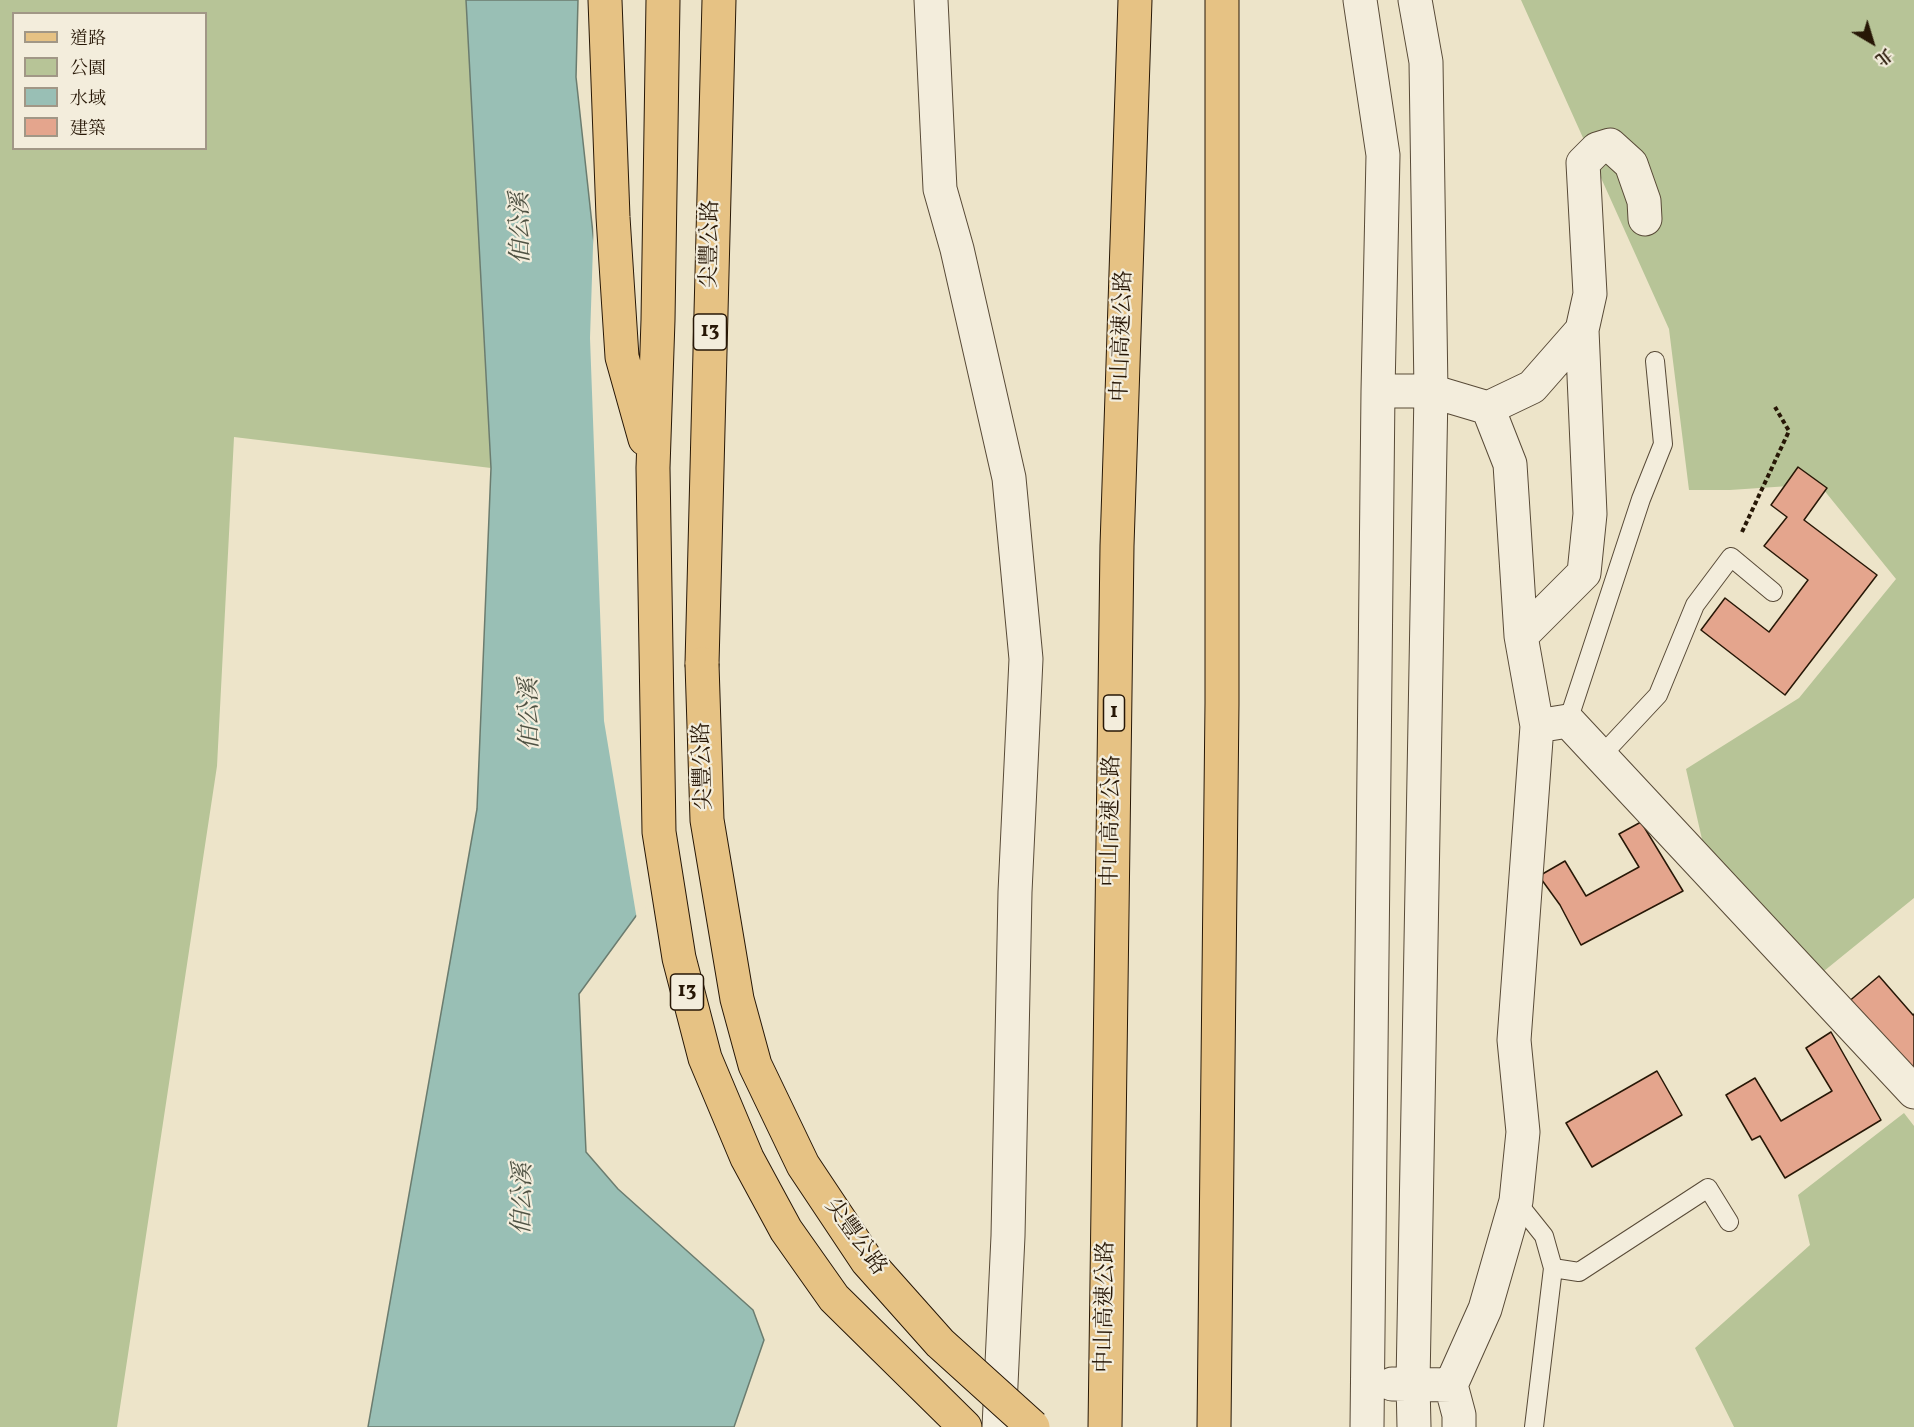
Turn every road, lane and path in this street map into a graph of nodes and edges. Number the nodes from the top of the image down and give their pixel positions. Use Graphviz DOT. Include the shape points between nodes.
graph roads {
  1 [pos="605,0"];
  2 [pos="663,0"];
  3 [pos="719,0"];
  4 [pos="932,0"];
  5 [pos="1135,0"];
  6 [pos="1222,0"];
  7 [pos="1360,0"];
  8 [pos="1415,0"];
  9 [pos="1645,219"];
  10 [pos="1582,330"];
  11 [pos="1655,361"];
  12 [pos="1378,391"];
  13 [pos="1431,391"];
  14 [pos="1775,407"];
  15 [pos="1488,408"];
  16 [pos="653,468"];
  17 [pos="1731,557"];
  18 [pos="1773,592"];
  19 [pos="1521,636"];
  20 [pos="1552,723"];
  21 [pos="1601,756"];
  22 [pos="1914,1092"];
  23 [pos="1516,1201"];
  24 [pos="1729,1222"];
  25 [pos="1553,1268"];
  26 [pos="1413,1383"];
  27 [pos="1368,1385"];
  28 [pos="1451,1385"];
  29 [pos="965,1427"];
  30 [pos="999,1427"];
  31 [pos="1033,1427"];
  32 [pos="1105,1427"];
  33 [pos="1214,1427"];
  34 [pos="1367,1427"];
  35 [pos="1414,1427"];
  36 [pos="1460,1427"];
  37 [pos="1534,1427"];
  1 -- 16 [label="main road" via="622,357"];
  2 -- 16 [label="main road, 尖豐公路 / 13"];
  3 -- 31 [label="main road, 尖豐公路 / 13, bridge" via="702,664 708,820 737,999 755,1065 803,1165 867,1261 939,1343"];
  4 -- 30 [label="street" via="940,189 1009,478 1026,659"];
  5 -- 32 [label="main road, 中山高速公路 / 1" via="1117,546"];
  6 -- 33 [label="main road" via="1222,703"];
  7 -- 12 [label="street" via="1383,155"];
  8 -- 13 [label="street" via="1426,62"];
  9 -- 10 [label="street" via="1644,201 1631,164 1610,145 1597,149 1583,163 1590,294"];
  10 -- 15 [label="street" via="1532,387"];
  10 -- 19 [label="street" via="1590,514 1584,573"];
  11 -- 20 [label="lane" via="1663,444"];
  12 -- 13 [label="street"];
  12 -- 27 [label="street"];
  13 -- 15 [label="street"];
  13 -- 26 [label="street"];
  14 -- 17 [label="path" via="1789,431"];
  15 -- 19 [label="street" via="1510,464"];
  16 -- 29 [label="main road, 尖豐公路 / 13" via="659,832 679,958 705,1058 747,1158 786,1230 834,1298"];
  17 -- 18 [label="lane"];
  17 -- 21 [label="lane" via="1695,606 1658,695"];
  19 -- 20 [label="street"];
  20 -- 21 [label="street"];
  20 -- 23 [label="street" via="1514,1040 1523,1132"];
  21 -- 22 [label="street"];
  23 -- 25 [label="lane" via="1544,1236"];
  23 -- 28 [label="street" via="1485,1309"];
  24 -- 25 [label="lane" via="1708,1188 1579,1272"];
  25 -- 37 [label="lane"];
  26 -- 27 [label="street"];
  26 -- 28 [label="street"];
  26 -- 35 [label="street"];
  27 -- 34 [label="street"];
  28 -- 36 [label="street"];
}
